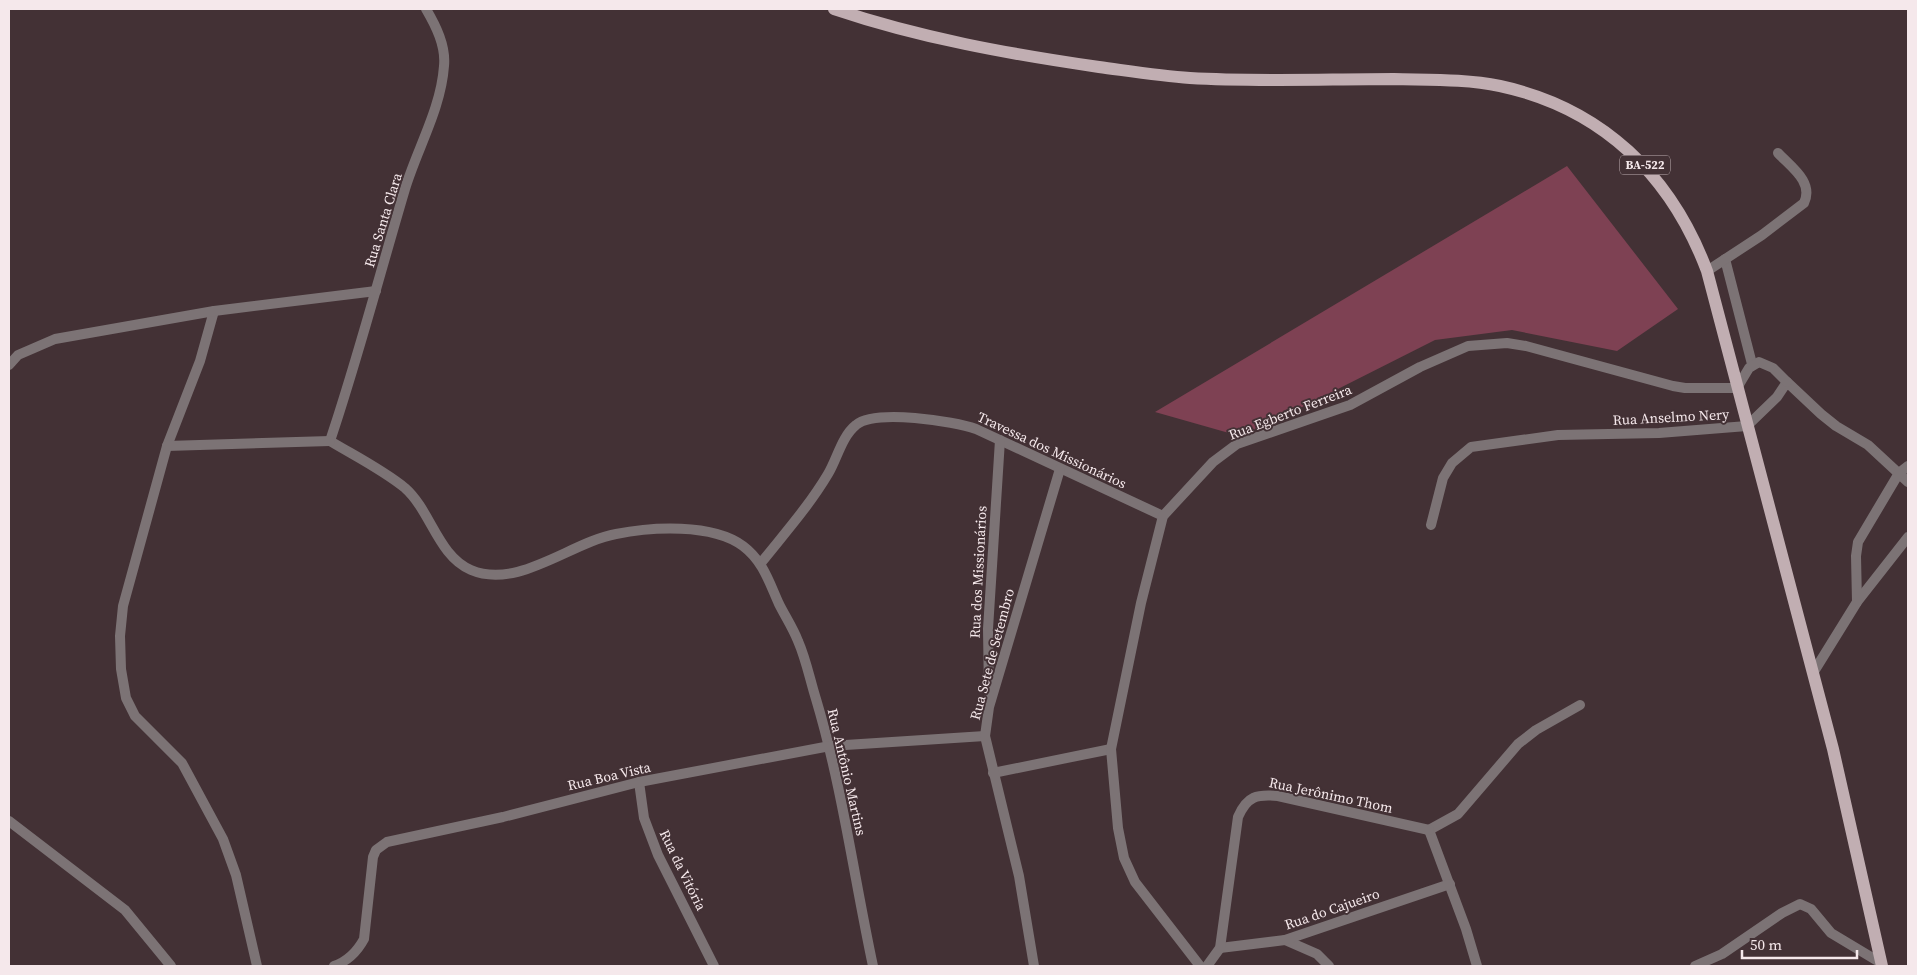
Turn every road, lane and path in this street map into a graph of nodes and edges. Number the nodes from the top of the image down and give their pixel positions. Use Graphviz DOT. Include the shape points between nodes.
graph roads {
  1 [pos="426,9"];
  2 [pos="834,9"];
  3 [pos="1778,153"];
  4 [pos="1725,259"];
  5 [pos="1707,271"];
  6 [pos="376,291"];
  7 [pos="214,311"];
  8 [pos="1752,364"];
  9 [pos="9,365"];
  10 [pos="1787,382"];
  11 [pos="1737,388"];
  12 [pos="1747,426"];
  13 [pos="1000,440"];
  14 [pos="330,441"];
  15 [pos="167,446"];
  16 [pos="1908,466"];
  17 [pos="1060,469"];
  18 [pos="1899,473"];
  19 [pos="1908,482"];
  20 [pos="1163,516"];
  21 [pos="1432,525"];
  22 [pos="1908,537"];
  23 [pos="761,563"];
  24 [pos="1857,602"];
  25 [pos="1813,673"];
  26 [pos="1580,705"];
  27 [pos="989,706"];
  28 [pos="985,736"];
  29 [pos="830,746"];
  30 [pos="1111,750"];
  31 [pos="993,773"];
  32 [pos="639,782"];
  33 [pos="9,822"];
  34 [pos="1429,830"];
  35 [pos="1450,884"];
  36 [pos="1285,940"];
  37 [pos="1220,948"];
  38 [pos="1881,964"];
  39 [pos="171,966"];
  40 [pos="256,966"];
  41 [pos="334,966"];
  42 [pos="714,966"];
  43 [pos="873,966"];
  44 [pos="1034,966"];
  45 [pos="1200,966"];
  46 [pos="1207,966"];
  47 [pos="1329,966"];
  48 [pos="1477,966"];
  49 [pos="1695,966"];
  1 -- 6 [label="street, Rua Santa Clara" via="440,38 444,65 436,105 406,188"];
  2 -- 5 [label="main road, BA-522" via="956,42 1027,56 1144,72 1224,79 1441,80 1477,82 1519,92 1569,110 1618,142 1645,166 1672,198 1698,246"];
  3 -- 4 [label="street" via="1806,184 1804,203"];
  4 -- 5 [label="street"];
  4 -- 8 [label="street"];
  5 -- 11 [label="main road, BA-522"];
  6 -- 7 [label="street"];
  6 -- 14 [label="street, Rua Santa Clara"];
  7 -- 9 [label="street" via="55,339 18,355"];
  7 -- 15 [label="street" via="200,361"];
  8 -- 10 [label="street" via="1764,363"];
  8 -- 11 [label="street"];
  10 -- 12 [label="street, Rua Anselmo Nery" via="1777,397"];
  10 -- 18 [label="street" via="1821,414 1868,445"];
  11 -- 12 [label="main road, BA-522"];
  11 -- 20 [label="street, Rua Egberto Ferreira" via="1679,387 1507,343 1468,346 1420,367 1350,405 1237,444 1213,462"];
  12 -- 21 [label="street, Rua Anselmo Nery" via="1659,433 1558,435 1471,447 1452,463 1443,478"];
  12 -- 25 [label="main road, BA-522"];
  13 -- 17 [label="street, Travessa dos Missionários"];
  13 -- 23 [label="street, Travessa dos Missionários" via="957,422 870,418 856,424 798,518"];
  13 -- 27 [label="street, Rua dos Missionários" via="988,629"];
  14 -- 15 [label="street"];
  14 -- 23 [label="street" via="404,488 418,502 447,550 470,570 488,575 534,567 604,536 667,528 724,537 742,545"];
  15 -- 40 [label="street" via="123,606 121,669 126,698 135,716 182,763 223,839 236,875"];
  16 -- 18 [label="street"];
  17 -- 20 [label="street, Travessa dos Missionários"];
  17 -- 27 [label="street, Rua Sete de Setembro"];
  18 -- 19 [label="street"];
  18 -- 24 [label="street" via="1858,542"];
  20 -- 30 [label="street, Rua Egberto Ferreira" via="1141,603"];
  22 -- 24 [label="street"];
  23 -- 29 [label="street, Rua Antônio Martins" via="799,642"];
  24 -- 25 [label="street"];
  25 -- 38 [label="main road, BA-522"];
  26 -- 34 [label="street" via="1518,744 1458,814"];
  27 -- 28 [label="street, Rua Sete de Setembro"];
  28 -- 29 [label="street, Rua Boa Vista"];
  28 -- 31 [label="street, Rua Sete de Setembro"];
  29 -- 32 [label="street, Rua Boa Vista"];
  29 -- 43 [label="street, Rua Antônio Martins"];
  30 -- 31 [label="street"];
  30 -- 45 [label="street, Rua Egberto Ferreira" via="1124,858 1134,882"];
  31 -- 44 [label="street, Rua Sete de Setembro" via="1019,876"];
  32 -- 41 [label="street, Rua Boa Vista" via="380,846 373,857 364,939 358,950"];
  32 -- 42 [label="street, Rua da Vitória" via="644,818 658,855"];
  33 -- 39 [label="street" via="126,910"];
  34 -- 35 [label="street"];
  34 -- 37 [label="street, Rua Jerônimo Thom" via="1259,794 1247,801 1238,816"];
  35 -- 36 [label="street, Rua do Cajueiro"];
  35 -- 48 [label="street"];
  36 -- 37 [label="street, Rua do Cajueiro"];
  36 -- 47 [label="street" via="1317,954"];
  37 -- 46 [label="street"];
  38 -- 49 [label="street" via="1831,933 1810,909 1800,904 1722,954"];
}
